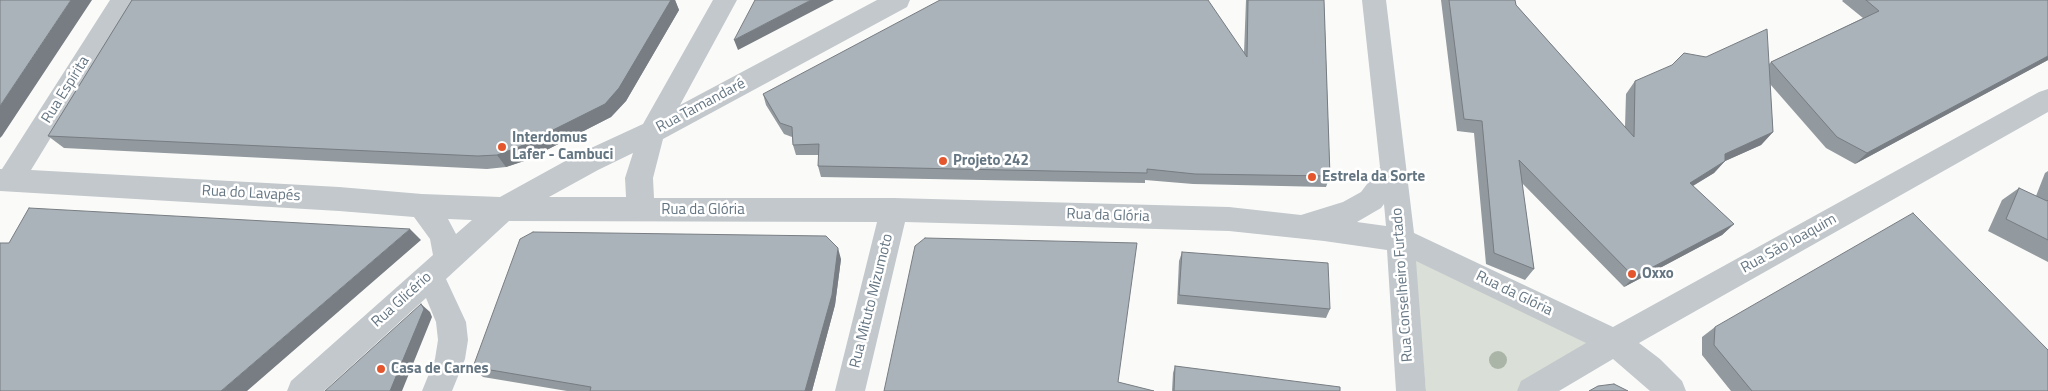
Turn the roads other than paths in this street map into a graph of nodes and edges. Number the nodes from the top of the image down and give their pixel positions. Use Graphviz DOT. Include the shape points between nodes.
graph roads {
  1 [pos="123,0"];
  2 [pos="725,0"];
  3 [pos="898,0"];
  4 [pos="1374,0"];
  5 [pos="2048,99"];
  6 [pos="652,132"];
  7 [pos="1394,170"];
  8 [pos="5,180"];
  9 [pos="422,206"];
  10 [pos="502,209"];
  11 [pos="641,209"];
  12 [pos="894,210"];
  13 [pos="1298,227"];
  14 [pos="1400,240"];
  15 [pos="438,268"];
  16 [pos="1614,342"];
  17 [pos="302,391"];
  18 [pos="438,391"];
  19 [pos="850,391"];
  20 [pos="1411,391"];
  21 [pos="1532,391"];
  22 [pos="1670,391"];
  1 -- 8 [label="street, Rua Espírita"];
  2 -- 6 [label="street"];
  3 -- 6 [label="street, Rua Tamandaré"];
  4 -- 7 [label="street, Rua Conselheiro Furtado"];
  5 -- 16 [label="street, Rua São Joaquim"];
  6 -- 10 [label="street, Rua Tamandaré" via="588,162"];
  6 -- 11 [label="street" via="639,178"];
  7 -- 13 [label="street" via="1371,200 1350,212"];
  7 -- 14 [label="street, Rua Conselheiro Furtado"];
  8 -- 9 [label="street, Rua do Lavapés"];
  9 -- 10 [label="street, Rua do Lavapés"];
  9 -- 15 [label="street" via="442,233 447,246"];
  10 -- 11 [label="street, Rua da Glória"];
  10 -- 15 [label="street, Rua Glicério"];
  11 -- 12 [label="street, Rua da Glória"];
  12 -- 13 [label="street, Rua da Glória" via="1229,220"];
  12 -- 19 [label="street, Rua Mituto Mizumoto"];
  13 -- 14 [label="street, Rua da Glória"];
  14 -- 16 [label="street, Rua da Glória"];
  14 -- 20 [label="street, Rua Conselheiro Furtado"];
  15 -- 17 [label="street, Rua Glicério"];
  15 -- 18 [label="street" via="453,340"];
  16 -- 21 [label="street, Rua São Joaquim"];
  16 -- 22 [label="street, Rua da Glória"];
}
